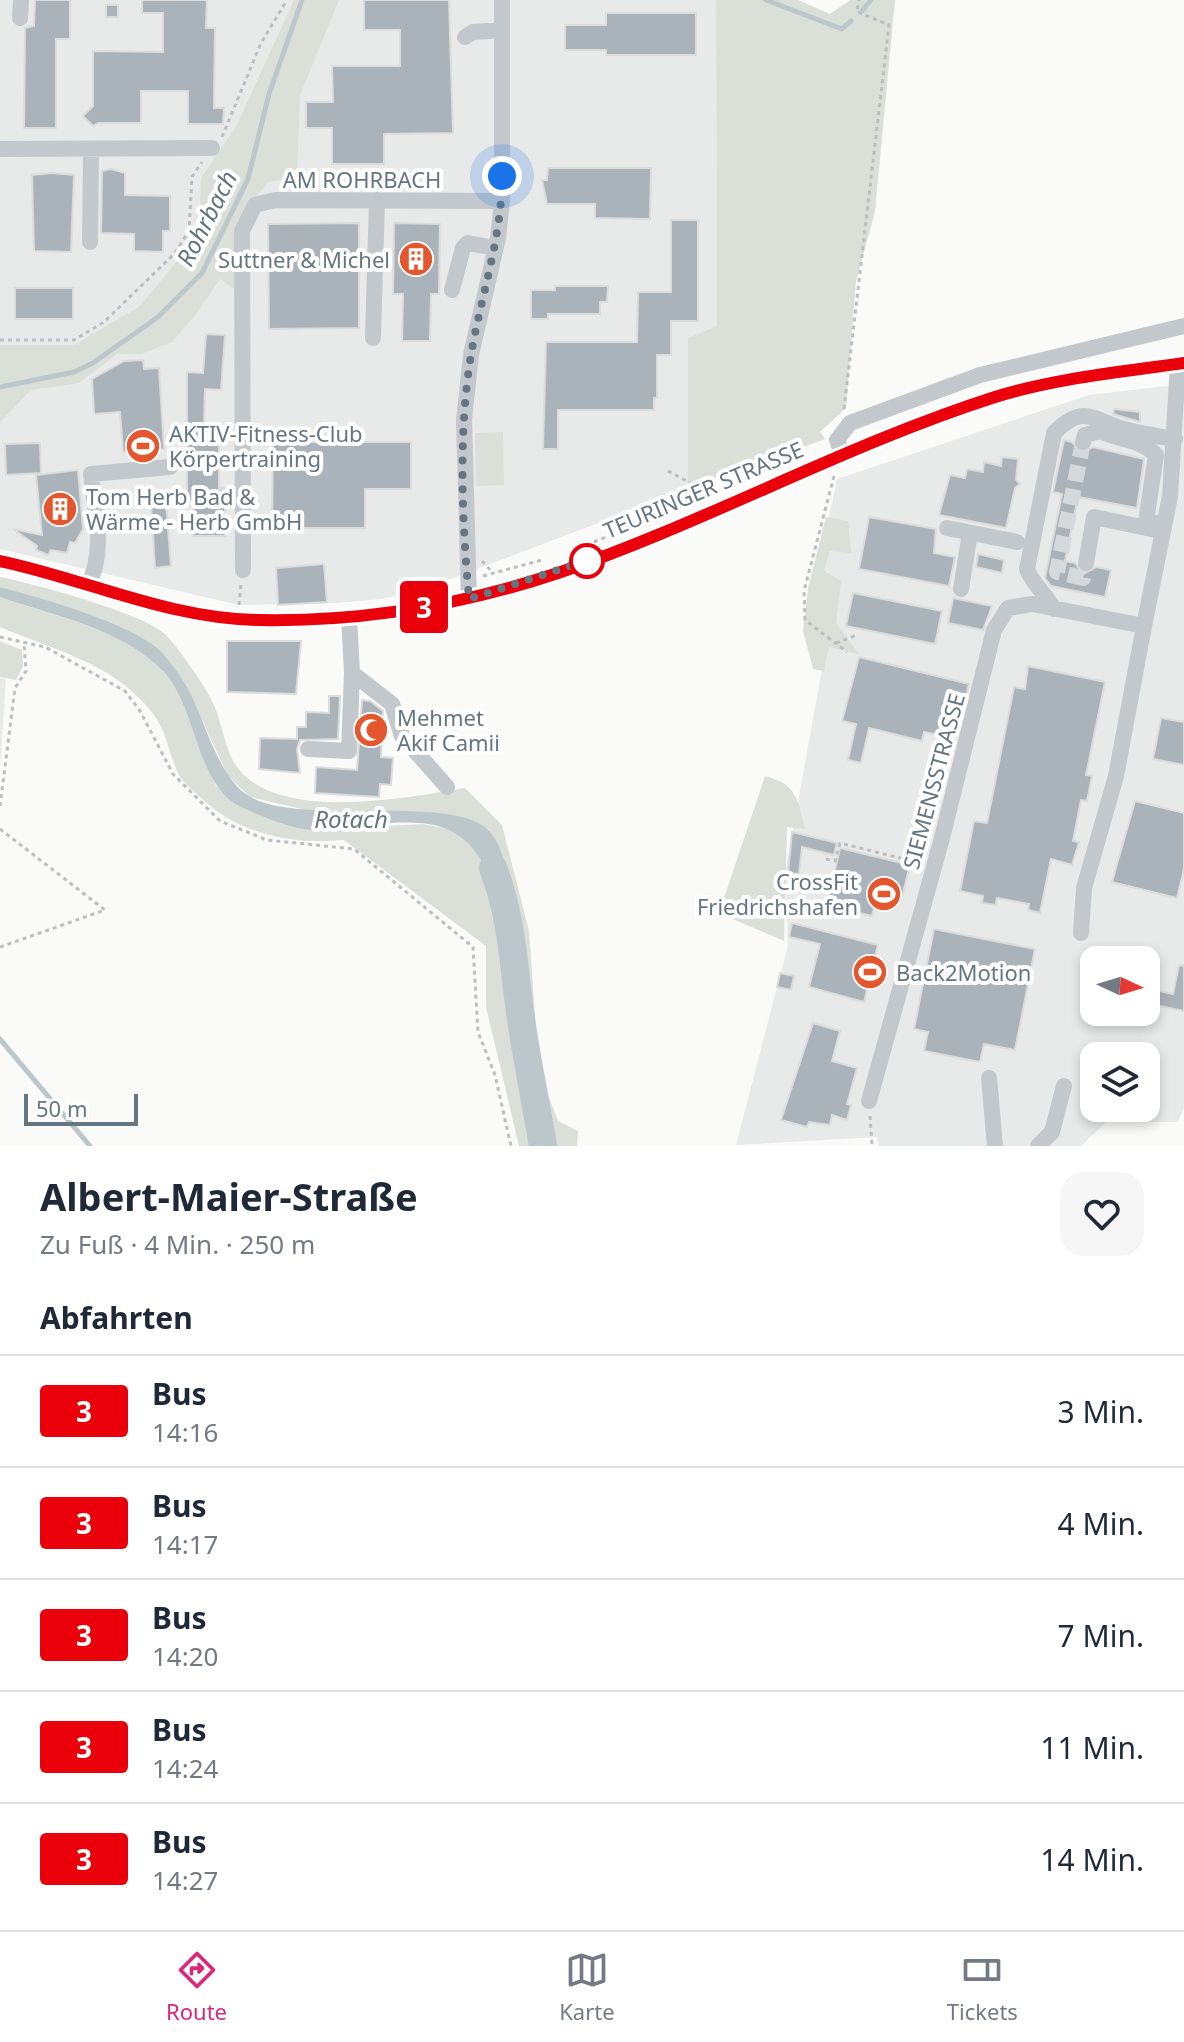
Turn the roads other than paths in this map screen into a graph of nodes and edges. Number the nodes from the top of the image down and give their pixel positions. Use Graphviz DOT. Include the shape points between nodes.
graph roads {
  1 [pos="21,0"];
  2 [pos="502,0"];
  3 [pos="20,18"];
  4 [pos="502,30"];
  5 [pos="465,37"];
  6 [pos="212,148"];
  7 [pos="0,149"];
  8 [pos="91,149"];
  9 [pos="377,200"];
  10 [pos="502,201"];
  11 [pos="90,242"];
  12 [pos="495,248"];
  13 [pos="452,290"];
  14 [pos="1184,327"];
  15 [pos="373,338"];
  16 [pos="1181,364"];
  17 [pos="1175,439"];
  18 [pos="1083,442"];
  19 [pos="843,455"];
  20 [pos="170,467"];
  21 [pos="947,528"];
  22 [pos="1164,528"];
  23 [pos="970,533"];
  24 [pos="1017,542"];
  25 [pos="0,561"];
  26 [pos="1086,563"];
  27 [pos="243,570"];
  28 [pos="88,585"];
  29 [pos="961,589"];
  30 [pos="469,599"];
  31 [pos="1054,609"];
  32 [pos="349,617"];
  33 [pos="1144,626"];
  34 [pos="352,673"];
  35 [pos="308,749"];
  36 [pos="447,787"];
  37 [pos="1081,933"];
  38 [pos="989,1078"];
  39 [pos="1064,1086"];
  40 [pos="869,1101"];
  41 [pos="995,1146"];
  42 [pos="1038,1146"];
  1 -- 3 [label="street"];
  2 -- 4 [label="street"];
  4 -- 5 [label="street"];
  4 -- 10 [label="street"];
  6 -- 8 [label="street"];
  7 -- 8 [label="street"];
  8 -- 11 [label="street"];
  9 -- 10 [label="street, AM ROHRBACH"];
  9 -- 15 [label="street"];
  9 -- 27 [label="street, AM ROHRBACH" via="275,200 255,205 242,231"];
  10 -- 12 [label="street"];
  12 -- 13 [label="street" via="468,243"];
  12 -- 30 [label="street" via="471,355 464,420"];
  14 -- 19 [label="street" via="980,375 850,423 837,440"];
  16 -- 17 [label="street"];
  16 -- 19 [label="street, TEURINGER STRASSE" via="1089,375 998,396"];
  17 -- 22 [label="street"];
  17 -- 31 [label="street" via="1130,431 1087,414 1067,420 1054,433 1027,569"];
  18 -- 22 [label="street" via="1085,435 1100,431 1146,444 1156,455 1146,521"];
  19 -- 30 [label="street, TEURINGER STRASSE" via="561,572"];
  20 -- 28 [label="street" via="91,474 99,543"];
  21 -- 23 [label="street"];
  22 -- 26 [label="street" via="1094,517"];
  22 -- 33 [label="street"];
  23 -- 24 [label="street"];
  23 -- 29 [label="street"];
  25 -- 28 [label="street, TEURINGER STRASSE"];
  28 -- 32 [label="street, TEURINGER STRASSE" via="153,604 240,618"];
  30 -- 32 [label="street, TEURINGER STRASSE"];
  31 -- 33 [label="street, SIEMENSSTRASSE"];
  31 -- 40 [label="street, SIEMENSSTRASSE" via="1032,604 1008,608 994,630"];
  32 -- 34 [label="street"];
  33 -- 37 [label="street" via="1116,776 1084,888"];
  34 -- 35 [label="street" via="349,751"];
  34 -- 36 [label="street" via="392,704 402,736"];
  38 -- 41 [label="street"];
  39 -- 42 [label="street" via="1052,1132"];
}
